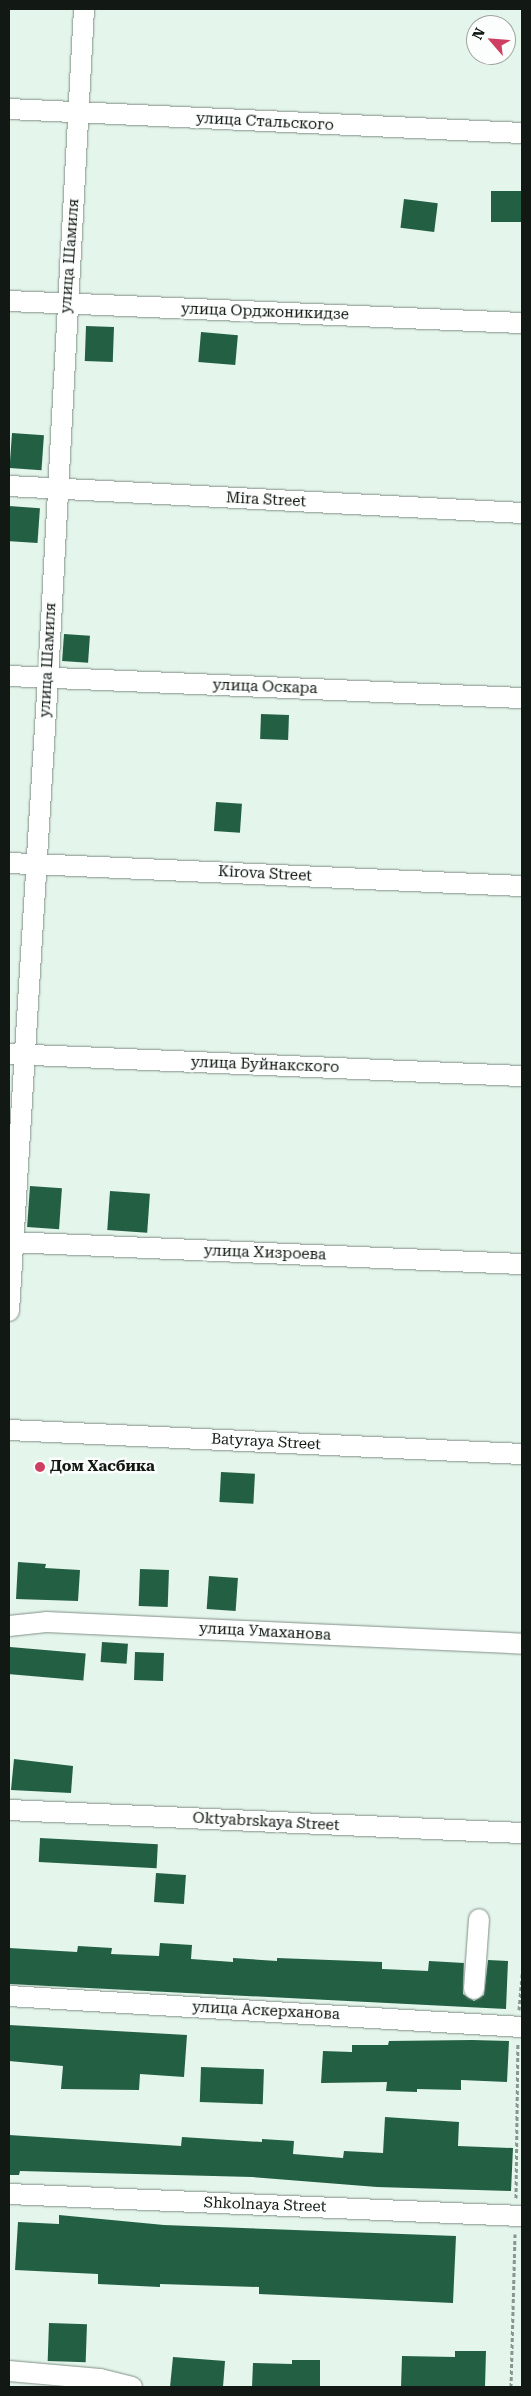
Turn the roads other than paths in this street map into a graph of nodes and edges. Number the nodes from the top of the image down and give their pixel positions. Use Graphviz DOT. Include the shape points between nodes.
graph roads {
  1 [pos="84,9"];
  2 [pos="9,109"];
  3 [pos="79,114"];
  4 [pos="522,133"];
  5 [pos="9,301"];
  6 [pos="67,304"];
  7 [pos="522,323"];
  8 [pos="9,486"];
  9 [pos="56,489"];
  10 [pos="522,513"];
  11 [pos="9,676"];
  12 [pos="48,678"];
  13 [pos="522,698"];
  14 [pos="9,863"];
  15 [pos="36,864"];
  16 [pos="522,886"];
  17 [pos="17,1055"];
  18 [pos="522,1076"];
  19 [pos="10,1242"];
  20 [pos="522,1264"];
  21 [pos="9,1311"];
  22 [pos="9,1430"];
  23 [pos="522,1454"];
  24 [pos="9,1626"];
  25 [pos="522,1644"];
  26 [pos="9,1810"];
  27 [pos="522,1833"];
  28 [pos="478,1919"];
  29 [pos="474,1989"];
  30 [pos="9,1996"];
  31 [pos="520,2026"];
  32 [pos="9,2194"];
  33 [pos="519,2216"];
  34 [pos="9,2371"];
  35 [pos="132,2387"];
  1 -- 3 [label="street, улица Шамиля"];
  2 -- 3 [label="street, улица Стальского"];
  3 -- 4 [label="street, улица Стальского"];
  3 -- 6 [label="street, улица Шамиля"];
  5 -- 6 [label="street, улица Орджоникидзе"];
  6 -- 7 [label="street, улица Орджоникидзе"];
  6 -- 9 [label="street, улица Шамиля"];
  8 -- 9 [label="street, Mira Street"];
  9 -- 10 [label="street, Mira Street"];
  9 -- 12 [label="street, улица Шамиля"];
  11 -- 12 [label="street, улица Оскара"];
  12 -- 13 [label="street, улица Оскара"];
  12 -- 15 [label="street, улица Шамиля"];
  14 -- 15 [label="street, Kirova Street"];
  15 -- 16 [label="street, Kirova Street"];
  15 -- 17 [label="street, улица Шамиля"];
  17 -- 18 [label="street, улица Буйнакского"];
  17 -- 19 [label="street, улица Шамиля"];
  19 -- 20 [label="street, улица Хизроева"];
  19 -- 21 [label="street, улица Шамиля"];
  22 -- 23 [label="street, Batyraya Street"];
  24 -- 25 [label="street, улица Умаханова" via="46,1622"];
  26 -- 27 [label="street, Oktyabrskaya Street"];
  28 -- 29 [label="street"];
  30 -- 31 [label="street, улица Аскерханова"];
  32 -- 33 [label="street, Shkolnaya Street"];
  34 -- 35 [label="street" via="100,2379"];
}
